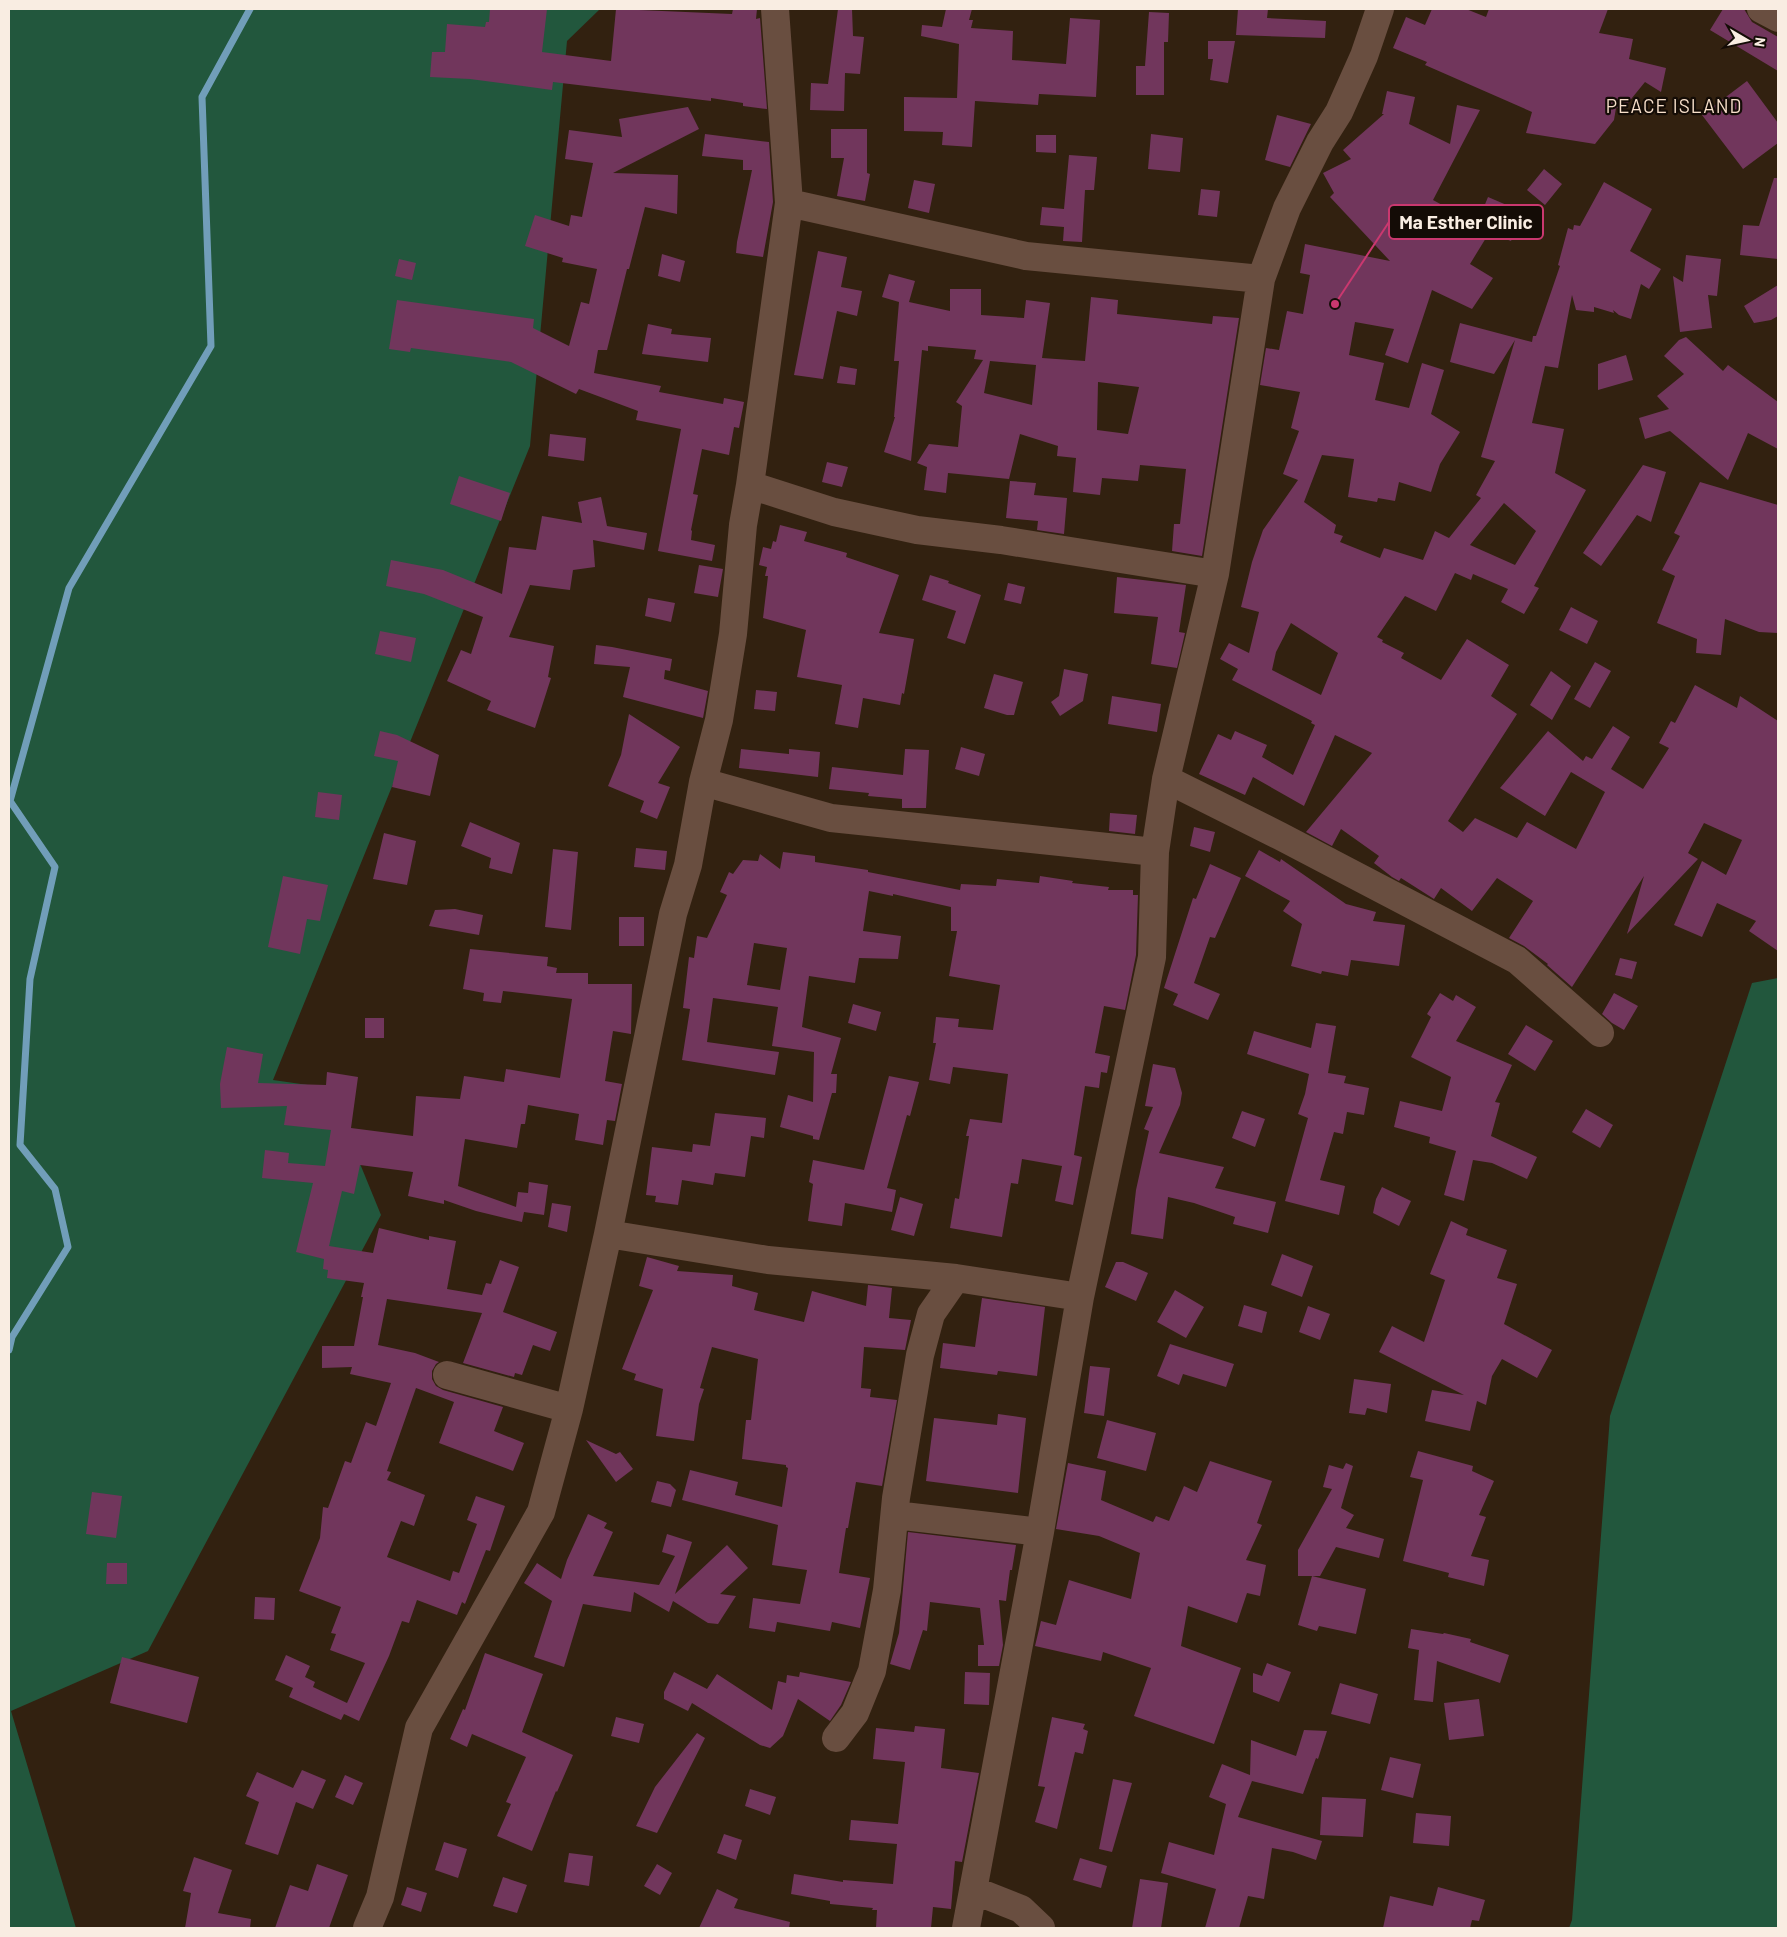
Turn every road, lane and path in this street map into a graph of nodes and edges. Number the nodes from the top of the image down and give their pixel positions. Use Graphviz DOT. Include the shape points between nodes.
graph roads {
  1 [pos="775,9"];
  2 [pos="1380,9"];
  3 [pos="1761,9"];
  4 [pos="1778,18"];
  5 [pos="789,203"];
  6 [pos="1261,279"];
  7 [pos="750,485"];
  8 [pos="1215,574"];
  9 [pos="1166,779"];
  10 [pos="703,782"];
  11 [pos="1155,852"];
  12 [pos="1600,1033"];
  13 [pos="608,1234"];
  14 [pos="956,1278"];
  15 [pos="1080,1298"];
  16 [pos="447,1375"];
  17 [pos="569,1409"];
  18 [pos="895,1516"];
  19 [pos="1040,1532"];
  20 [pos="836,1738"];
  21 [pos="973,1890"];
  22 [pos="368,1928"];
  23 [pos="966,1928"];
  24 [pos="1041,1928"];
  1 -- 5 [label="street"];
  2 -- 6 [label="street" via="1364,56 1339,112 1287,208"];
  3 -- 4 [label="street"];
  5 -- 6 [label="street" via="1026,256"];
  5 -- 7 [label="street"];
  6 -- 8 [label="street"];
  7 -- 8 [label="street" via="834,512 918,530"];
  7 -- 10 [label="street" via="724,691"];
  8 -- 9 [label="street"];
  9 -- 11 [label="street"];
  9 -- 12 [label="street" via="1517,960"];
  10 -- 11 [label="street" via="831,818"];
  10 -- 13 [label="street"];
  11 -- 15 [label="street" via="1152,957"];
  13 -- 14 [label="street" via="768,1260"];
  13 -- 17 [label="street"];
  14 -- 15 [label="street"];
  14 -- 18 [label="street" via="931,1314 922,1347"];
  15 -- 19 [label="street"];
  16 -- 17 [label="street"];
  17 -- 22 [label="street" via="541,1512 419,1728 380,1897"];
  18 -- 19 [label="street"];
  18 -- 20 [label="street" via="887,1590 872,1671 855,1713"];
  19 -- 21 [label="street"];
  21 -- 23 [label="street"];
  21 -- 24 [label="street" via="1021,1909"];
}
